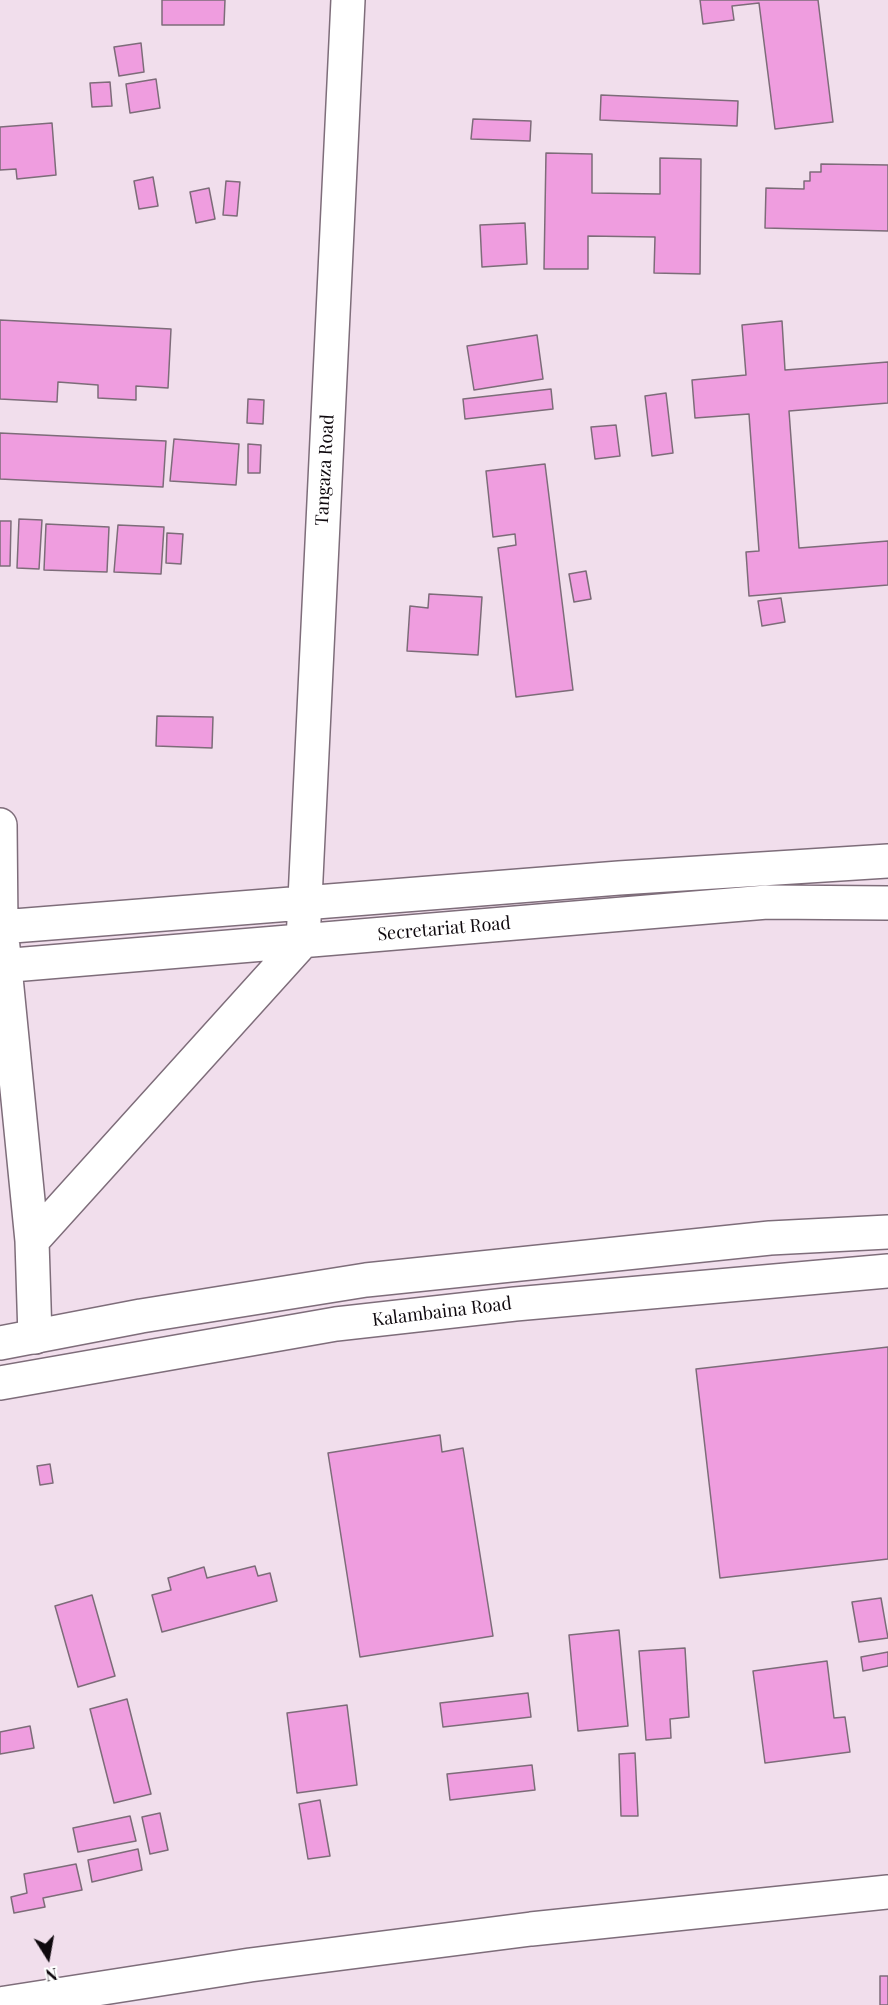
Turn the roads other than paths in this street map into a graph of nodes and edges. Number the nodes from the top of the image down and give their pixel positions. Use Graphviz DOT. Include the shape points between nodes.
graph roads {
  1 [pos="348,0"];
  2 [pos="0,825"];
  3 [pos="888,861"];
  4 [pos="305,903"];
  5 [pos="888,903"];
  6 [pos="1,927"];
  7 [pos="303,940"];
  8 [pos="3,965"];
  9 [pos="888,1232"];
  10 [pos="32,1241"];
  11 [pos="888,1271"];
  12 [pos="35,1336"];
  13 [pos="0,1343"];
  14 [pos="0,1383"];
  15 [pos="888,1892"];
  16 [pos="0,2004"];
  1 -- 4 [label="street, Tangaza Road"];
  2 -- 6 [label="street"];
  3 -- 4 [label="street, Secretariat Road"];
  4 -- 6 [label="street, Secretariat Road"];
  4 -- 7 [label="street, Tangaza Road"];
  5 -- 7 [label="street, Secretariat Road" via="767,902"];
  6 -- 8 [label="street"];
  7 -- 8 [label="street, Secretariat Road"];
  7 -- 10 [label="street"];
  8 -- 10 [label="street"];
  9 -- 12 [label="street" via="759,1239 366,1280"];
  10 -- 12 [label="street"];
  11 -- 14 [label="street, Kalambaina Road" via="336,1324"];
  12 -- 13 [label="street"];
  15 -- 16 [label="street" via="531,1929 250,1965"];
}
